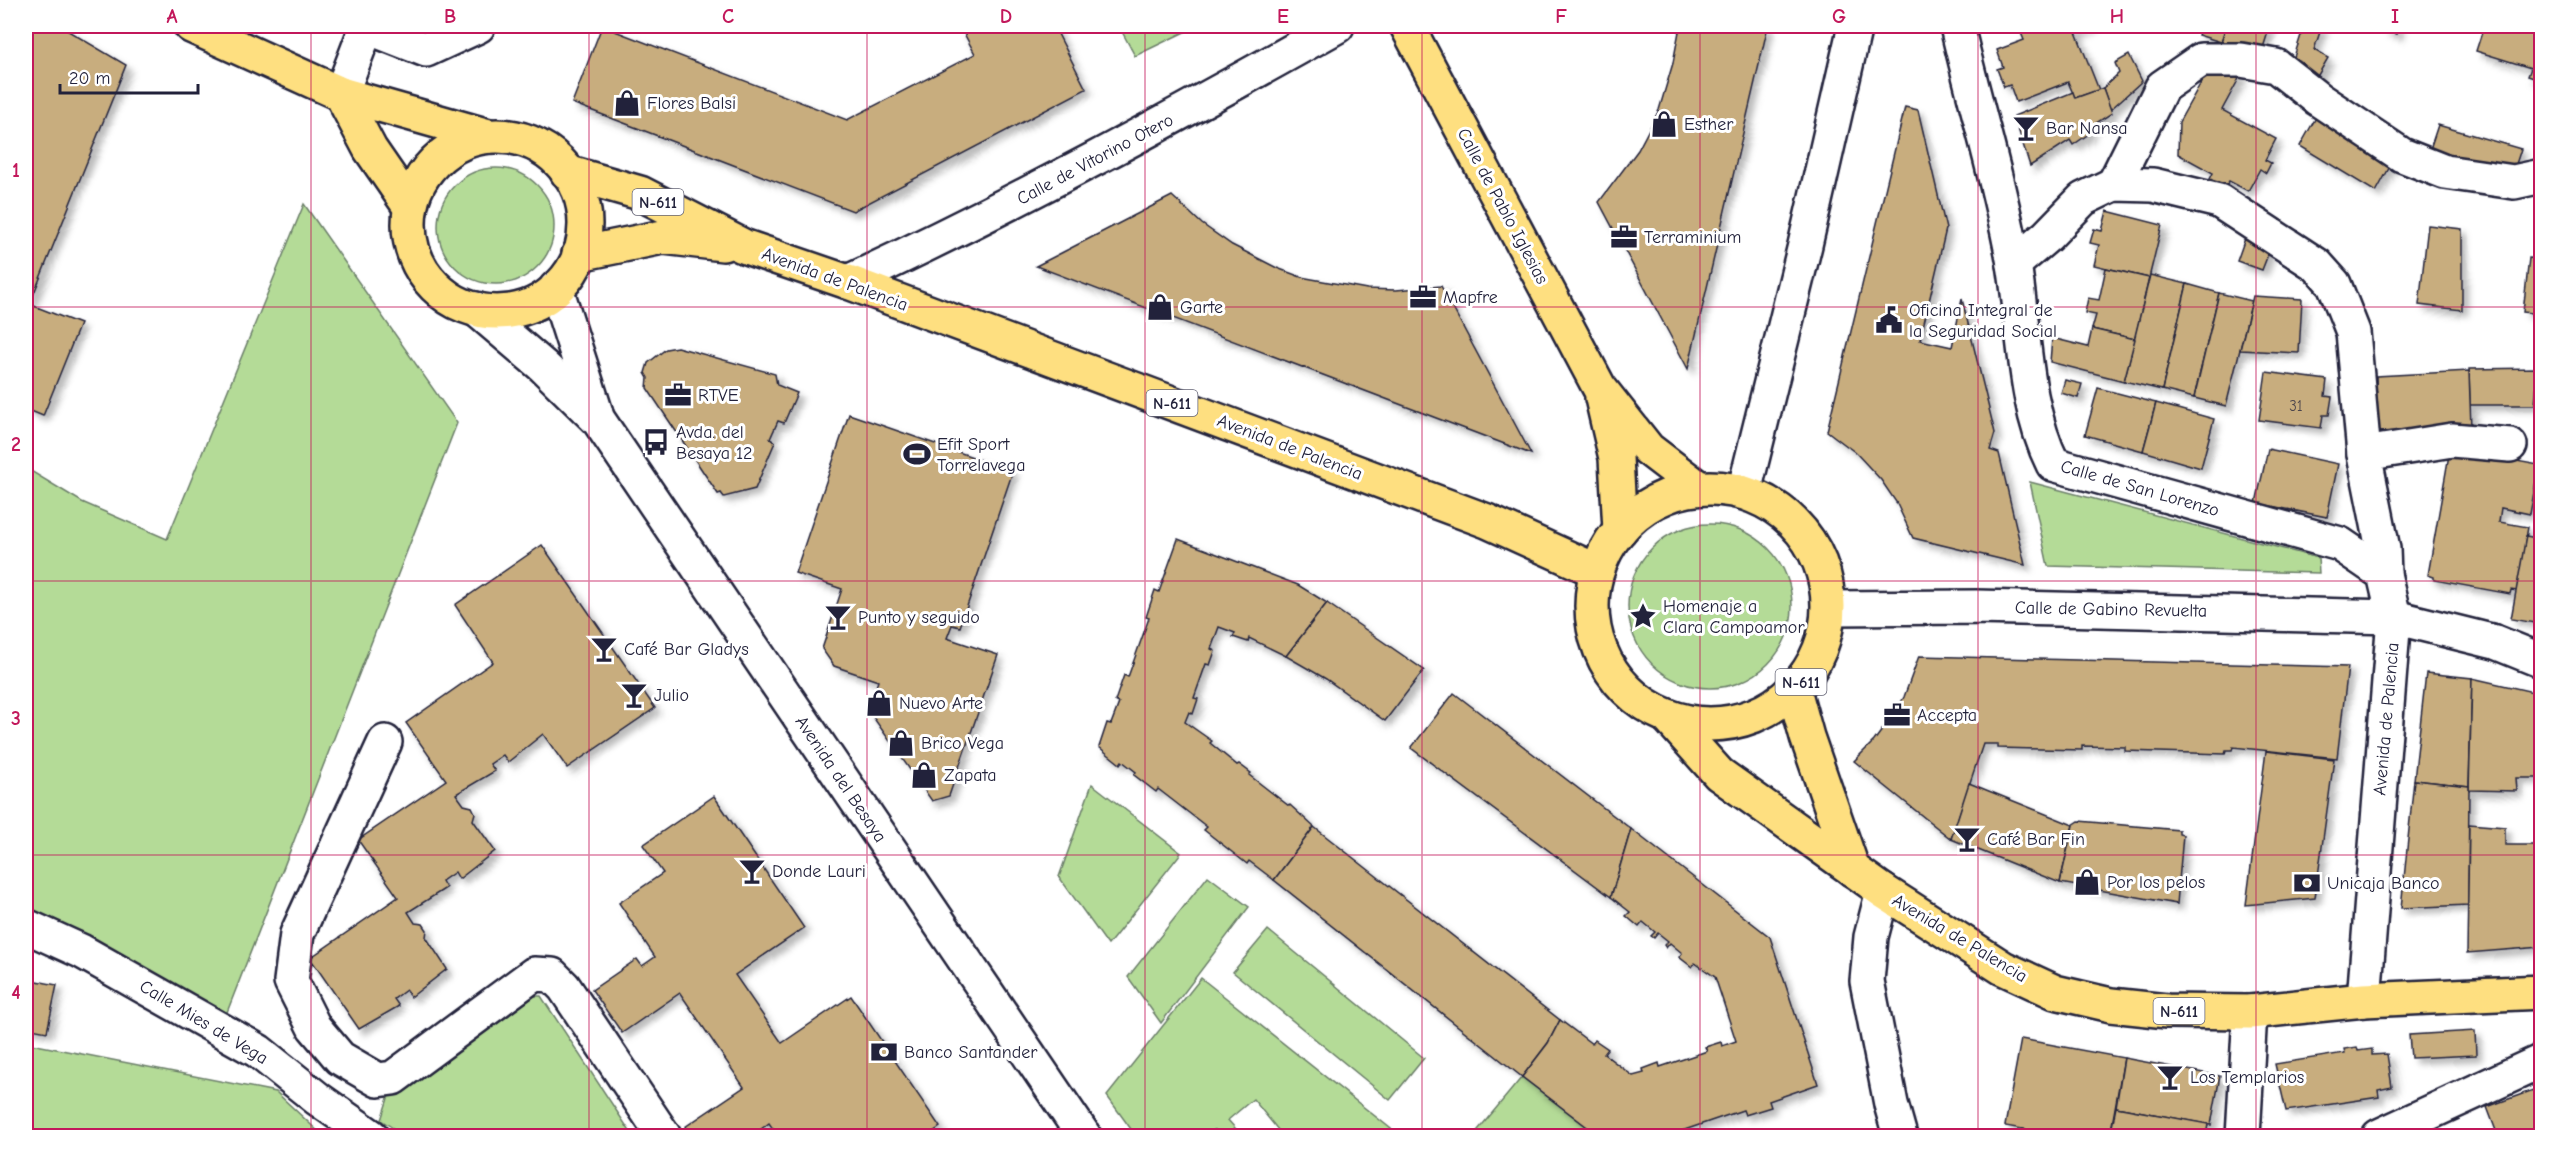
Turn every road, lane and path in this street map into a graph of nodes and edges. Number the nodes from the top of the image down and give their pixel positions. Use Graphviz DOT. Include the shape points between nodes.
graph roads {
  1 [pos="191,26"];
  2 [pos="367,26"];
  3 [pos="478,26"];
  4 [pos="1337,26"];
  5 [pos="1407,26"];
  6 [pos="1855,26"];
  7 [pos="1957,26"];
  8 [pos="216,34"];
  9 [pos="340,94"];
  10 [pos="489,136"];
  11 [pos="567,172"];
  12 [pos="2541,176"];
  13 [pos="2114,184"];
  14 [pos="410,207"];
  15 [pos="743,246"];
  16 [pos="579,255"];
  17 [pos="2014,264"];
  18 [pos="848,282"];
  19 [pos="556,288"];
  20 [pos="476,309"];
  21 [pos="1599,387"];
  22 [pos="599,421"];
  23 [pos="2510,445"];
  24 [pos="2364,454"];
  25 [pos="1699,488"];
  26 [pos="1744,492"];
  27 [pos="1620,530"];
  28 [pos="1597,572"];
  29 [pos="2384,574"];
  30 [pos="1829,608"];
  31 [pos="2394,617"];
  32 [pos="2541,661"];
  33 [pos="1794,690"];
  34 [pos="1667,716"];
  35 [pos="385,742"];
  36 [pos="1853,870"];
  37 [pos="1883,891"];
  38 [pos="26,926"];
  39 [pos="2541,992"];
  40 [pos="2364,1000"];
  41 [pos="2250,1012"];
  42 [pos="2541,1061"];
  43 [pos="378,1080"];
  44 [pos="364,1132"];
  45 [pos="664,1137"];
  46 [pos="1084,1137"];
  47 [pos="1900,1137"];
  48 [pos="2243,1137"];
  49 [pos="2379,1137"];
  1 -- 8 [label="main road"];
  2 -- 3 [label="street" via="426,50"];
  2 -- 9 [label="street"];
  4 -- 18 [label="street, Calle de Vitorino Otero" via="1107,154 961,230"];
  5 -- 21 [label="main road, Calle de Pablo Iglesias"];
  6 -- 26 [label="street"];
  7 -- 17 [label="street, Calle de San Lorenzo"];
  8 -- 9 [label="main road"];
  9 -- 10 [label="main road"];
  9 -- 14 [label="main road"];
  10 -- 11 [label="main road" via="533,143 552,155"];
  10 -- 14 [label="main road" via="466,141 429,167"];
  11 -- 15 [label="main road, Avenida de Palencia / N-611" via="640,193"];
  11 -- 16 [label="main road" via="584,214"];
  12 -- 13 [label="street" via="2514,182 2445,172 2402,155 2276,66 2241,60 2200,60 2162,87"];
  13 -- 17 [label="street" via="2083,199"];
  13 -- 24 [label="street" via="2153,185 2219,201 2317,265 2334,284 2353,332"];
  14 -- 20 [label="main road" via="413,251 423,272 455,301"];
  15 -- 16 [label="main road, Avenida de Palencia / N-611" via="663,237"];
  15 -- 18 [label="main road, Avenida de Palencia / N-611"];
  16 -- 19 [label="main road"];
  17 -- 29 [label="street, Calle de San Lorenzo" via="2034,411 2041,440 2053,464 2340,544"];
  18 -- 28 [label="main road, Avenida de Palencia / N-611" via="1487,521"];
  19 -- 20 [label="main road" via="520,309"];
  19 -- 22 [label="street, Avenida del Besaya"];
  20 -- 22 [label="street, Avenida del Besaya"];
  21 -- 25 [label="main road, Calle de Pablo Iglesias" via="1648,449"];
  21 -- 27 [label="main road, Calle de Pablo Iglesias" via="1616,458"];
  22 -- 46 [label="street, Avenida del Besaya"];
  23 -- 24 [label="street" via="2452,440"];
  24 -- 29 [label="street" via="2383,549"];
  25 -- 26 [label="main road, N-611"];
  25 -- 27 [label="main road, N-611" via="1656,501"];
  26 -- 30 [label="main road, N-611" via="1781,512 1805,536 1826,582"];
  27 -- 28 [label="main road, N-611"];
  28 -- 34 [label="main road, N-611" via="1593,621 1610,669 1644,705"];
  29 -- 31 [label="street"];
  30 -- 31 [label="street, Calle de Gabino Revuelta" via="1976,606"];
  30 -- 33 [label="main road, N-611" via="1820,652"];
  31 -- 32 [label="street" via="2495,642"];
  31 -- 40 [label="street, Avenida de Palencia"];
  33 -- 34 [label="main road, N-611" via="1767,710 1735,722 1713,725"];
  33 -- 36 [label="main road, N-611"];
  34 -- 36 [label="main road, Avenida de Palencia / N-611" via="1719,774"];
  35 -- 43 [label="street" via="297,934 291,981 314,1027 340,1058"];
  36 -- 37 [label="main road, Avenida de Palencia / N-611"];
  37 -- 41 [label="main road, Avenida de Palencia / N-611" via="2003,968 2055,992 2111,1005 2167,1011"];
  37 -- 47 [label="street" via="1871,937 1866,981"];
  38 -- 44 [label="street, Calle Mies de Vega" via="81,951 258,1051"];
  39 -- 40 [label="main road, Avenida de Palencia / N-611"];
  40 -- 41 [label="main road, Avenida de Palencia / N-611"];
  41 -- 48 [label="street"];
  42 -- 49 [label="street"];
  43 -- 44 [label="street"];
  43 -- 45 [label="street" via="393,1078 534,974 552,975 564,987"];
}
